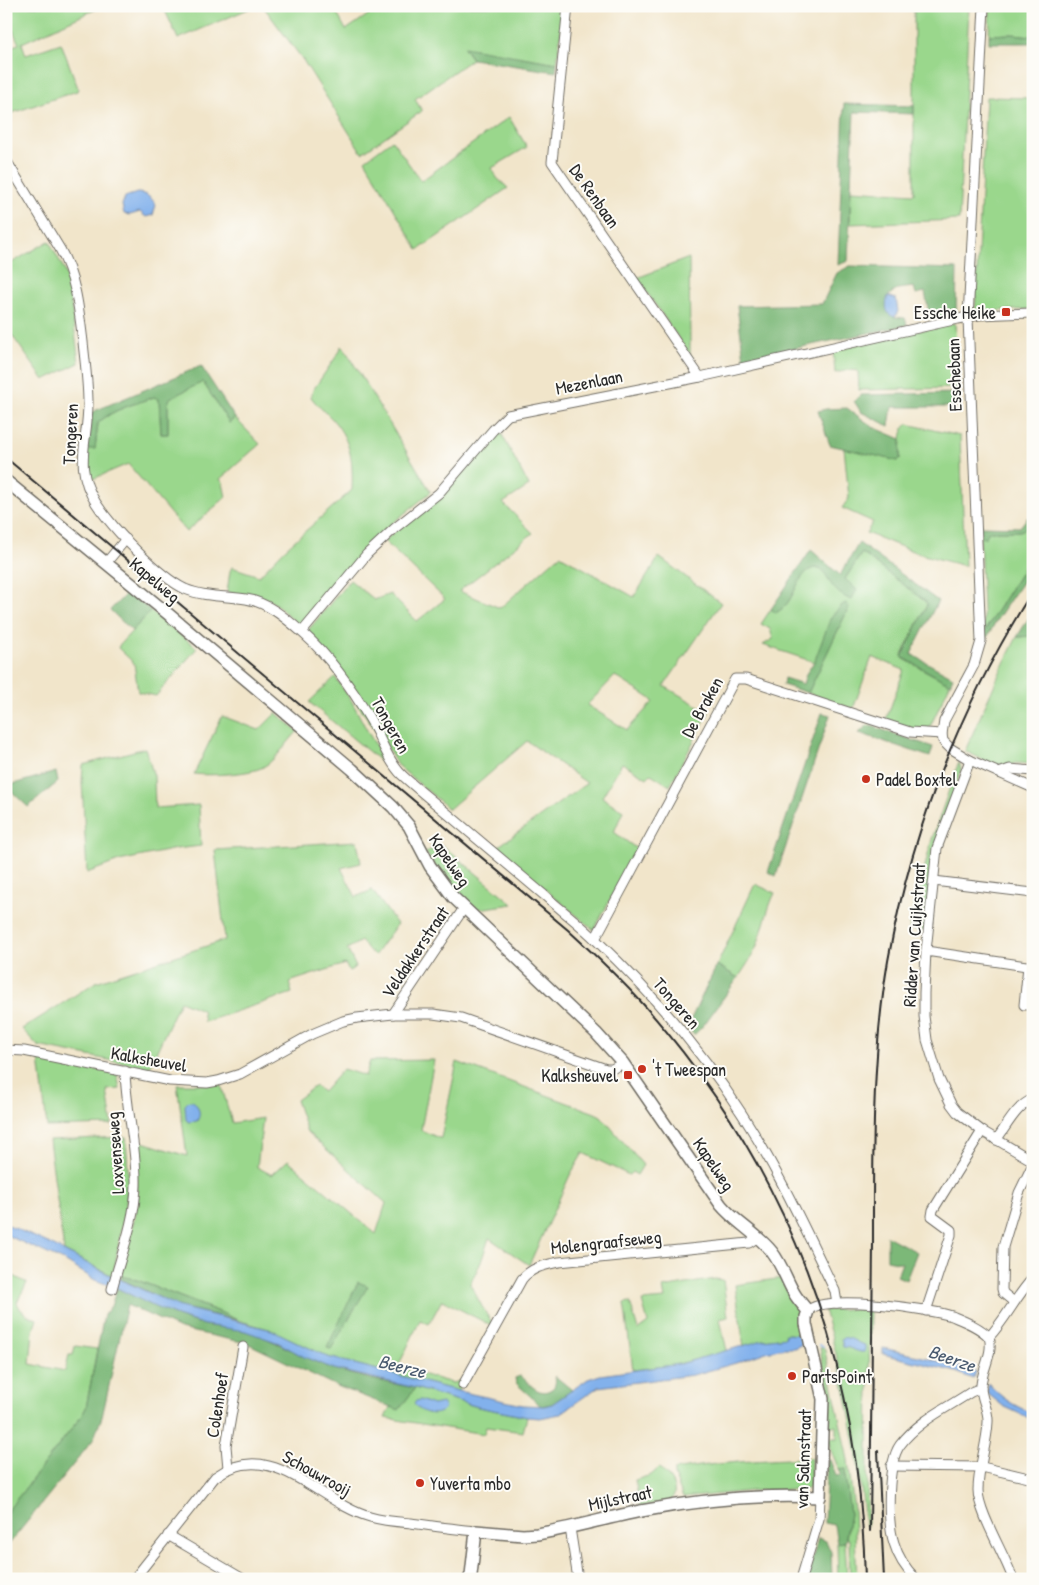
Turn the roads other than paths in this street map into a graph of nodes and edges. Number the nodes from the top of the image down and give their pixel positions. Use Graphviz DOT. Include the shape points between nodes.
graph roads {
  1 [pos="568,6"];
  2 [pos="984,6"];
  3 [pos="6,160"];
  4 [pos="1033,313"];
  5 [pos="968,318"];
  6 [pos="700,377"];
  7 [pos="6,481"];
  8 [pos="126,539"];
  9 [pos="106,563"];
  10 [pos="302,632"];
  11 [pos="942,734"];
  12 [pos="970,760"];
  13 [pos="1033,770"];
  14 [pos="999,773"];
  15 [pos="1033,788"];
  16 [pos="934,881"];
  17 [pos="1033,894"];
  18 [pos="464,908"];
  19 [pos="596,939"];
  20 [pos="926,952"];
  21 [pos="1031,967"];
  22 [pos="1033,1005"];
  23 [pos="393,1014"];
  24 [pos="6,1050"];
  25 [pos="623,1063"];
  26 [pos="125,1071"];
  27 [pos="1033,1099"];
  28 [pos="982,1131"];
  29 [pos="996,1140"];
  30 [pos="1033,1160"];
  31 [pos="1033,1164"];
  32 [pos="758,1237"];
  33 [pos="1033,1278"];
  34 [pos="112,1288"];
  35 [pos="1014,1302"];
  36 [pos="837,1303"];
  37 [pos="926,1310"];
  38 [pos="808,1311"];
  39 [pos="989,1337"];
  40 [pos="243,1347"];
  41 [pos="981,1384"];
  42 [pos="463,1385"];
  43 [pos="891,1466"];
  44 [pos="982,1467"];
  45 [pos="228,1468"];
  46 [pos="1033,1480"];
  47 [pos="820,1497"];
  48 [pos="570,1528"];
  49 [pos="476,1531"];
  50 [pos="168,1535"];
  51 [pos="134,1579"];
  52 [pos="244,1579"];
  53 [pos="469,1579"];
  54 [pos="578,1579"];
  55 [pos="802,1579"];
  56 [pos="916,1579"];
  57 [pos="1013,1579"];
  1 -- 6 [label="street, De Renbaan" via="552,162"];
  2 -- 5 [label="street, Esschebaan"];
  3 -- 8 [label="street, Tongeren" via="60,249 74,283 88,387 82,467 86,484 96,502"];
  4 -- 5 [label="street"];
  5 -- 6 [label="street, Mezenlaan"];
  5 -- 11 [label="street, Esschebaan" via="981,641 974,665 944,721"];
  6 -- 10 [label="street, Mezenlaan" via="508,415 439,492 367,554"];
  7 -- 9 [label="main road, Kapelweg"];
  8 -- 9 [label="street"];
  8 -- 10 [label="street, Tongeren" via="167,577 184,588 202,594 257,601"];
  9 -- 18 [label="main road, Kapelweg" via="393,807 409,826 430,866"];
  10 -- 19 [label="street, Tongeren" via="344,678 403,776"];
  11 -- 12 [label="street" via="945,744"];
  11 -- 19 [label="street, De Braken" via="910,732 746,679 735,679"];
  12 -- 14 [label="street"];
  12 -- 16 [label="street, Ridder van Cuijkstraat" via="937,848"];
  13 -- 14 [label="street" via="1010,769"];
  14 -- 15 [label="street"];
  16 -- 17 [label="street"];
  16 -- 20 [label="street, Ridder van Cuijkstraat"];
  18 -- 23 [label="street, Veldakkerstraat"];
  18 -- 25 [label="main road, Kapelweg" via="596,1033"];
  19 -- 36 [label="street, Tongeren" via="659,1005 727,1091 766,1153 835,1291"];
  20 -- 21 [label="street"];
  20 -- 28 [label="street, Ridder van Cuijkstraat" via="924,1016 933,1063 954,1108"];
  21 -- 22 [label="street" via="1024,1005"];
  23 -- 25 [label="street, Kalksheuvel" via="451,1015 606,1069"];
  23 -- 26 [label="street, Kalksheuvel" via="357,1018 326,1027 240,1074 218,1081 170,1082"];
  24 -- 26 [label="street, Kalksheuvel"];
  25 -- 32 [label="main road, Kapelweg" via="721,1205"];
  26 -- 34 [label="street, Loxvenseweg" via="136,1185 130,1228"];
  27 -- 29 [label="street" via="1019,1108"];
  28 -- 29 [label="street, Ridder van Cuijkstraat"];
  28 -- 37 [label="street" via="933,1210 932,1216 951,1230 951,1235"];
  29 -- 30 [label="street, Ridder van Cuijkstraat"];
  31 -- 35 [label="street" via="1019,1193 1003,1247 1002,1289"];
  32 -- 38 [label="main road, Kapelweg" via="778,1260 793,1292"];
  32 -- 42 [label="street, Molengraafseweg" via="749,1243 559,1262 538,1267 522,1279"];
  33 -- 35 [label="street"];
  35 -- 39 [label="street" via="1000,1326"];
  36 -- 37 [label="street"];
  36 -- 38 [label="street" via="816,1305"];
  37 -- 39 [label="street" via="953,1317"];
  38 -- 47 [label="main road, van Salmstraat" via="806,1324 823,1399"];
  39 -- 41 [label="street" via="990,1349"];
  40 -- 45 [label="street, Colenhoef" via="226,1446"];
  41 -- 43 [label="street" via="910,1433 897,1450"];
  41 -- 44 [label="street" via="988,1424"];
  43 -- 44 [label="street"];
  43 -- 56 [label="street" via="892,1534 900,1558"];
  44 -- 46 [label="street"];
  44 -- 57 [label="street" via="978,1490 980,1504"];
  45 -- 49 [label="street, Schouwrooij" via="266,1464 363,1515"];
  45 -- 50 [label="street" via="205,1488"];
  47 -- 48 [label="main road, Mijlstraat" via="760,1497 693,1503"];
  47 -- 55 [label="street, van Salmstraat" via="817,1525"];
  48 -- 49 [label="main road, Mijlstraat" via="523,1535"];
  48 -- 54 [label="street"];
  49 -- 53 [label="main road"];
  50 -- 51 [label="street"];
  50 -- 52 [label="street"];
}
